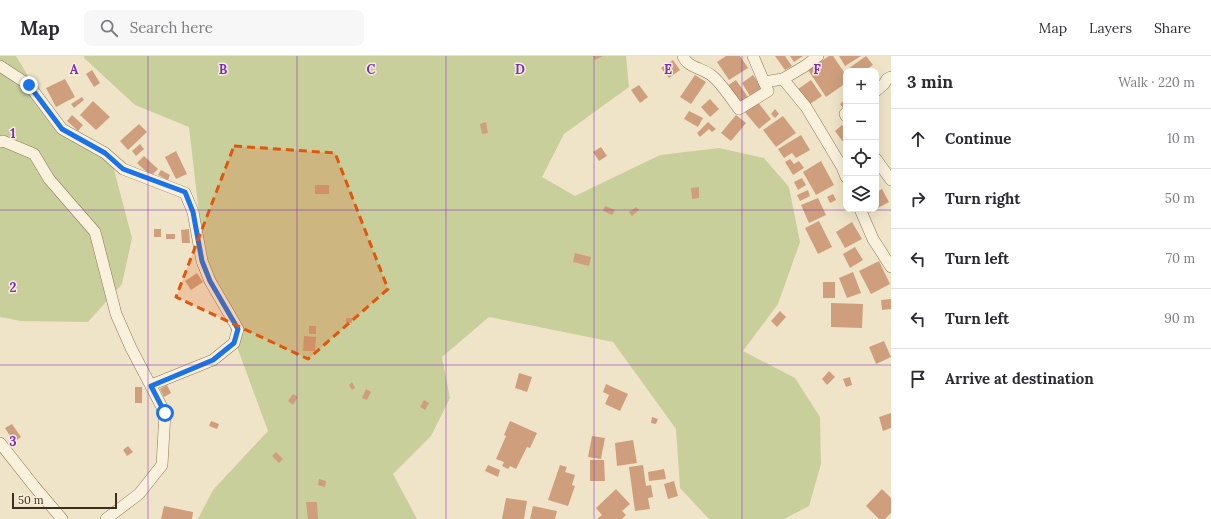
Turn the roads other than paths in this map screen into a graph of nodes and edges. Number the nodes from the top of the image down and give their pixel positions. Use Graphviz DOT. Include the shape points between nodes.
graph roads {
  1 [pos="683,56"];
  2 [pos="753,56"];
  3 [pos="818,56"];
  4 [pos="0,66"];
  5 [pos="891,77"];
  6 [pos="783,79"];
  7 [pos="764,82"];
  8 [pos="879,88"];
  9 [pos="0,142"];
  10 [pos="879,163"];
  11 [pos="843,166"];
  12 [pos="891,180"];
  13 [pos="861,212"];
  14 [pos="891,267"];
  15 [pos="151,386"];
  16 [pos="0,443"];
  17 [pos="62,519"];
  18 [pos="106,519"];
  1 -- 7 [label="street" via="692,66 712,76 739,109 768,91"];
  2 -- 7 [label="street"];
  3 -- 6 [label="street"];
  4 -- 15 [label="street" via="29,85 62,129 105,153 123,169 185,192 193,212 202,261 210,281 238,329 234,343 213,360"];
  5 -- 8 [label="street" via="887,78"];
  6 -- 7 [label="street"];
  6 -- 11 [label="street" via="806,107"];
  9 -- 15 [label="street" via="34,154 49,179 95,232 116,314"];
  10 -- 12 [label="street"];
  13 -- 14 [label="street" via="873,239"];
  15 -- 18 [label="street" via="165,413 162,465 139,494"];
  16 -- 17 [label="street"];
}
